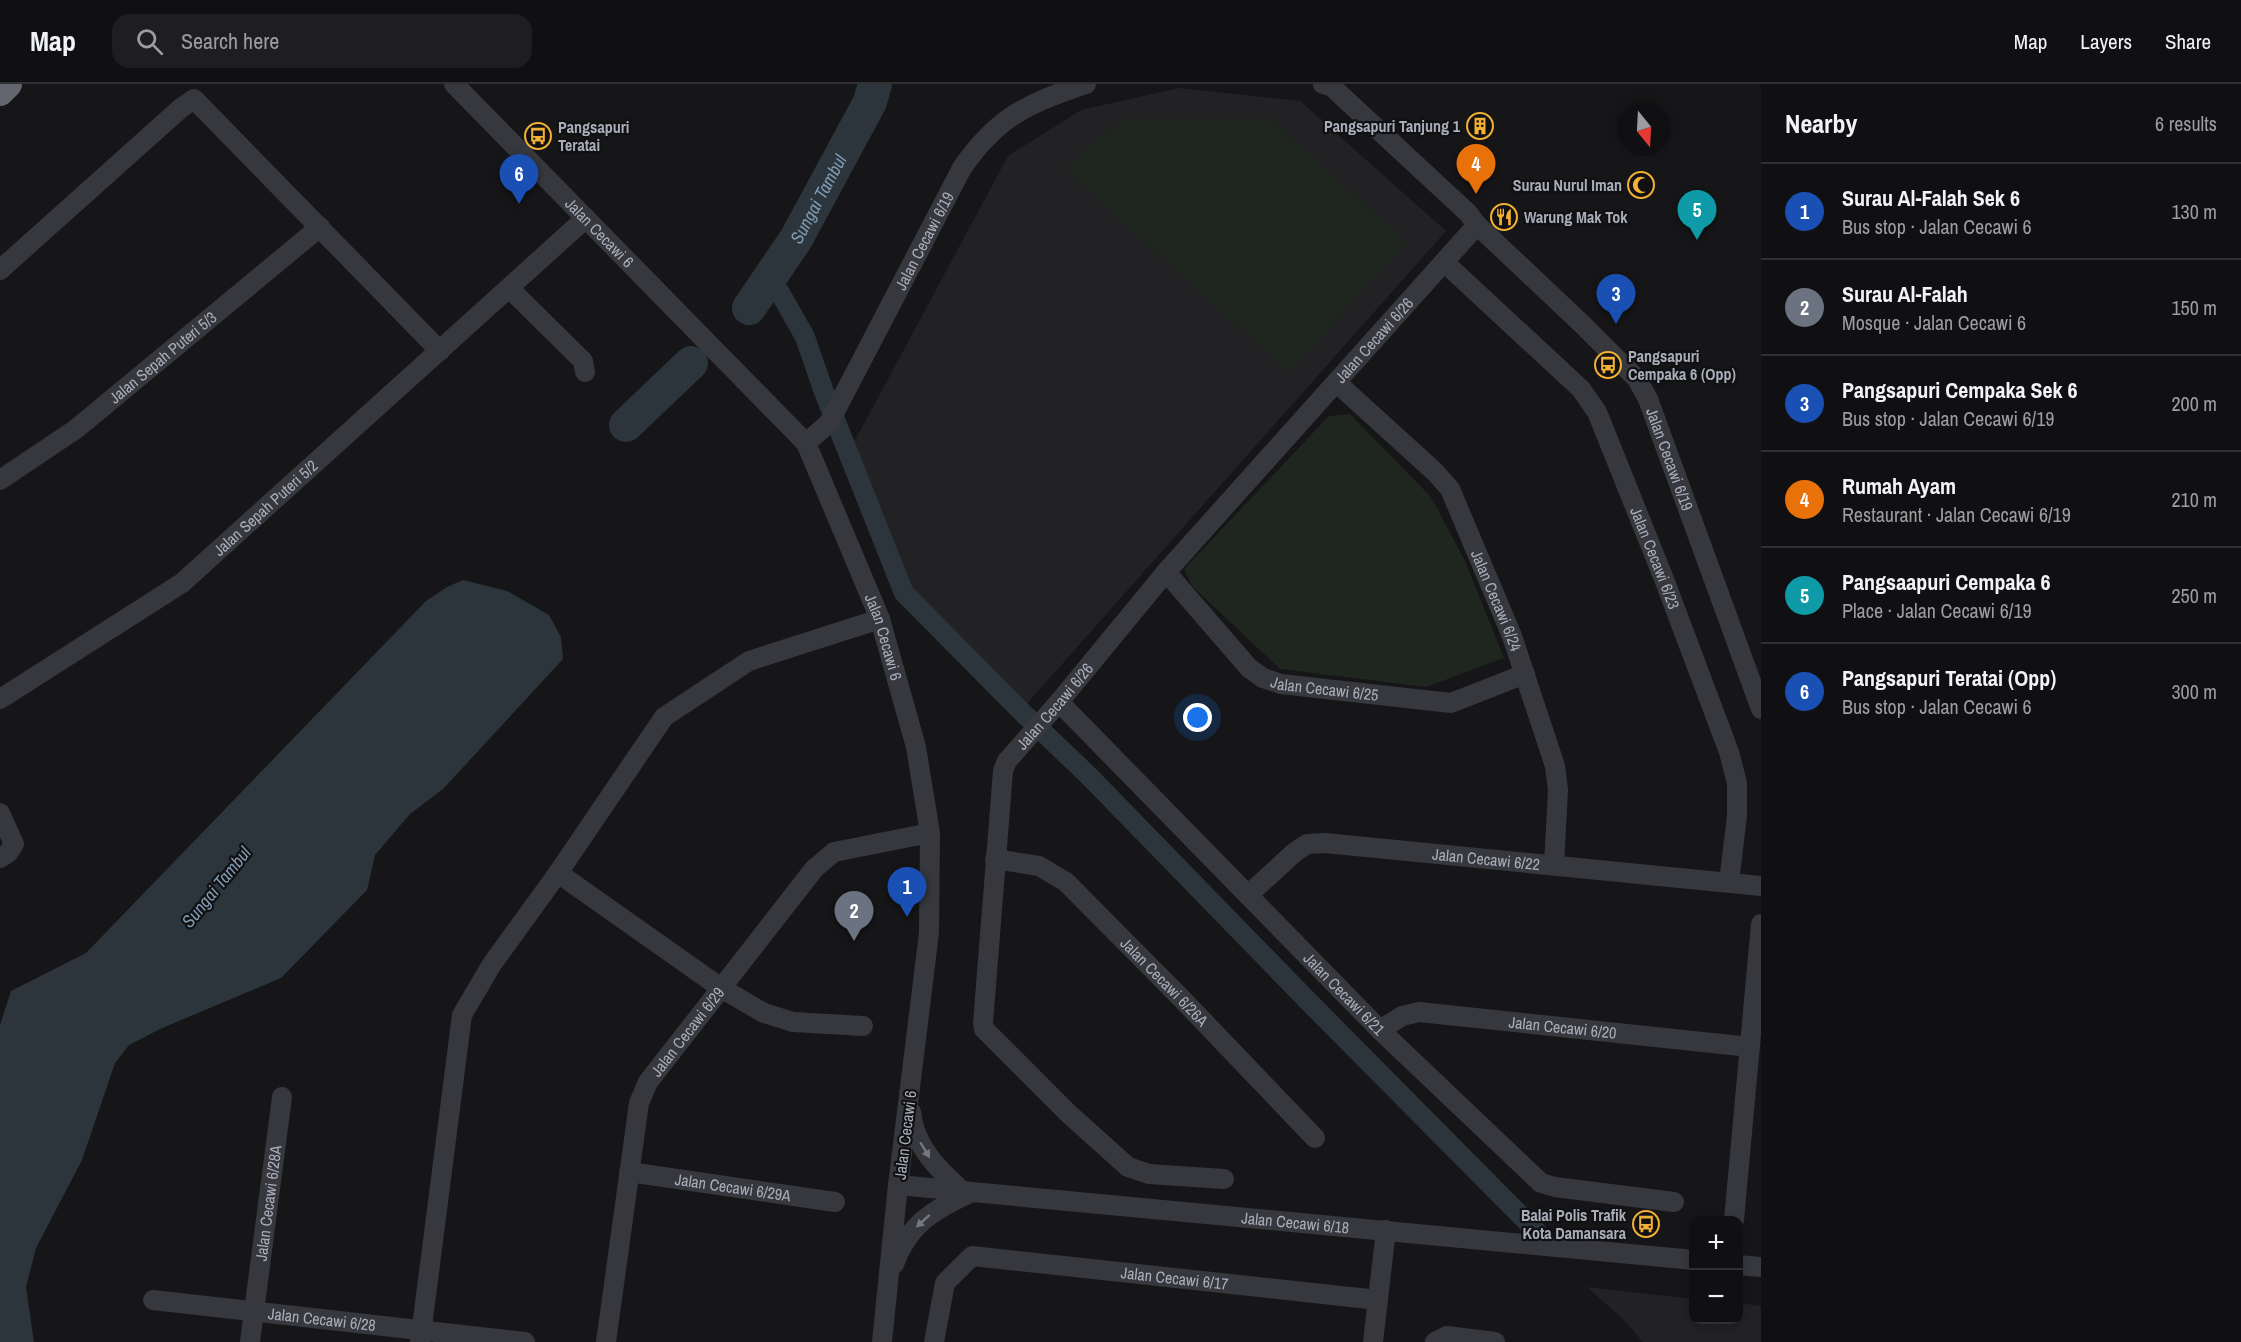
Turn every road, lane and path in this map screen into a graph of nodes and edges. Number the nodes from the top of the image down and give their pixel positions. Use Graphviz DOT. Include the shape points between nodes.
graph roads {
  1 [pos="8,84"];
  2 [pos="454,84"];
  3 [pos="1086,84"];
  4 [pos="1323,84"];
  5 [pos="0,92"];
  6 [pos="586,218"];
  7 [pos="1477,225"];
  8 [pos="320,227"];
  9 [pos="1444,262"];
  10 [pos="0,270"];
  11 [pos="509,288"];
  12 [pos="440,351"];
  13 [pos="585,372"];
  14 [pos="1337,383"];
  15 [pos="806,443"];
  16 [pos="0,480"];
  17 [pos="1166,572"];
  18 [pos="880,619"];
  19 [pos="1525,674"];
  20 [pos="0,699"];
  21 [pos="1059,702"];
  22 [pos="1761,709"];
  23 [pos="0,813"];
  24 [pos="930,833"];
  25 [pos="0,858"];
  26 [pos="995,859"];
  27 [pos="1554,865"];
  28 [pos="558,873"];
  29 [pos="1744,884"];
  30 [pos="1248,895"];
  31 [pos="1761,924"];
  32 [pos="721,988"];
  33 [pos="863,1026"];
  34 [pos="1380,1030"];
  35 [pos="1753,1060"];
  36 [pos="1753,1094"];
  37 [pos="282,1097"];
  38 [pos="909,1097"];
  39 [pos="1315,1138"];
  40 [pos="629,1172"];
  41 [pos="1224,1179"];
  42 [pos="898,1185"];
  43 [pos="968,1191"];
  44 [pos="835,1202"];
  45 [pos="1674,1202"];
  46 [pos="1735,1216"];
  47 [pos="1386,1230"];
  48 [pos="1689,1260"];
  49 [pos="1743,1265"];
  50 [pos="1761,1267"];
  51 [pos="888,1281"];
  52 [pos="153,1300"];
  53 [pos="1378,1300"];
  54 [pos="253,1311"];
  55 [pos="420,1336"];
  56 [pos="250,1342"];
  57 [pos="525,1342"];
  58 [pos="606,1342"];
  59 [pos="882,1342"];
  60 [pos="934,1342"];
  61 [pos="1373,1342"];
  62 [pos="1435,1342"];
  63 [pos="1495,1342"];
  1 -- 5 [label="highway"];
  2 -- 6 [label="street, Jalan Cecawi 6"];
  3 -- 15 [label="street, Jalan Cecawi 6/19" via="1049,96 1006,118 979,143 962,168 833,416"];
  4 -- 7 [label="street, Jalan Cecawi 6/19" via="1331,86"];
  6 -- 11 [label="street, Jalan Sepah Puteri 5/2"];
  6 -- 15 [label="street, Jalan Cecawi 6"];
  7 -- 9 [label="street, Jalan Cecawi 6/26"];
  7 -- 22 [label="street, Jalan Cecawi 6/19" via="1637,379 1652,410"];
  8 -- 10 [label="street" via="194,99"];
  8 -- 12 [label="street"];
  8 -- 16 [label="street, Jalan Sepah Puteri 5/3" via="76,429"];
  9 -- 14 [label="street, Jalan Cecawi 6/26"];
  9 -- 29 [label="street, Jalan Cecawi 6/23" via="1581,389 1597,412 1729,752 1737,783"];
  11 -- 12 [label="street, Jalan Sepah Puteri 5/2"];
  11 -- 13 [label="street" via="583,361"];
  12 -- 20 [label="street, Jalan Sepah Puteri 5/2" via="182,583"];
  14 -- 17 [label="street, Jalan Cecawi 6/26"];
  14 -- 19 [label="street, Jalan Cecawi 6/24" via="1450,489"];
  15 -- 18 [label="street, Jalan Cecawi 6"];
  17 -- 19 [label="street, Jalan Cecawi 6/25" via="1249,668 1281,684 1451,703"];
  17 -- 21 [label="street, Jalan Cecawi 6/26"];
  18 -- 24 [label="street, Jalan Cecawi 6" via="916,747"];
  18 -- 28 [label="street" via="749,661 664,717"];
  19 -- 27 [label="street, Jalan Cecawi 6/24" via="1555,766 1558,790"];
  21 -- 26 [label="street, Jalan Cecawi 6/26" via="1007,761"];
  21 -- 30 [label="street, Jalan Cecawi 6/21"];
  23 -- 25 [label="street" via="14,844"];
  24 -- 32 [label="street, Jalan Cecawi 6/29" via="834,852 814,869"];
  24 -- 38 [label="street, Jalan Cecawi 6" via="929,933"];
  26 -- 39 [label="street, Jalan Cecawi 6/26A" via="1039,866 1066,882"];
  26 -- 41 [label="street, Jalan Cecawi 6/26" via="984,1029 1132,1170"];
  27 -- 29 [label="street, Jalan Cecawi 6/22"];
  27 -- 30 [label="street, Jalan Cecawi 6/22" via="1307,844"];
  28 -- 32 [label="street"];
  28 -- 55 [label="street" via="492,964 462,1015"];
  30 -- 34 [label="street, Jalan Cecawi 6/21"];
  31 -- 35 [label="street"];
  32 -- 33 [label="street" via="764,1013 793,1022"];
  32 -- 40 [label="street, Jalan Cecawi 6/29" via="648,1082 639,1103"];
  34 -- 35 [label="street, Jalan Cecawi 6/20" via="1401,1016 1419,1012"];
  34 -- 45 [label="street, Jalan Cecawi 6/21" via="1541,1183"];
  35 -- 36 [label="street"];
  36 -- 46 [label="street"];
  37 -- 54 [label="street, Jalan Cecawi 6/28A"];
  38 -- 42 [label="street, Jalan Cecawi 6"];
  38 -- 43 [label="street, one-way" via="911,1117 925,1152 936,1167"];
  40 -- 44 [label="street, Jalan Cecawi 6/29A"];
  40 -- 58 [label="street, Jalan Cecawi 6/29"];
  42 -- 43 [label="street, Jalan Cecawi 6/18"];
  42 -- 51 [label="street, Jalan Cecawi 6"];
  43 -- 47 [label="street, Jalan Cecawi 6/18"];
  43 -- 51 [label="street, one-way" via="939,1207 916,1227 898,1252"];
  47 -- 48 [label="street, Jalan Cecawi 6/18"];
  47 -- 53 [label="street"];
  49 -- 50 [label="street"];
  51 -- 59 [label="street, Jalan Cecawi 6"];
  52 -- 54 [label="street, Jalan Cecawi 6/28"];
  53 -- 60 [label="street, Jalan Cecawi 6/17" via="972,1256 945,1283"];
  53 -- 61 [label="street"];
  54 -- 55 [label="street, Jalan Cecawi 6/28"];
  54 -- 56 [label="street, Jalan Cecawi 6/28A"];
  55 -- 57 [label="street, Jalan Cecawi 6/28"];
  62 -- 63 [label="street" via="1447,1336"];
}
